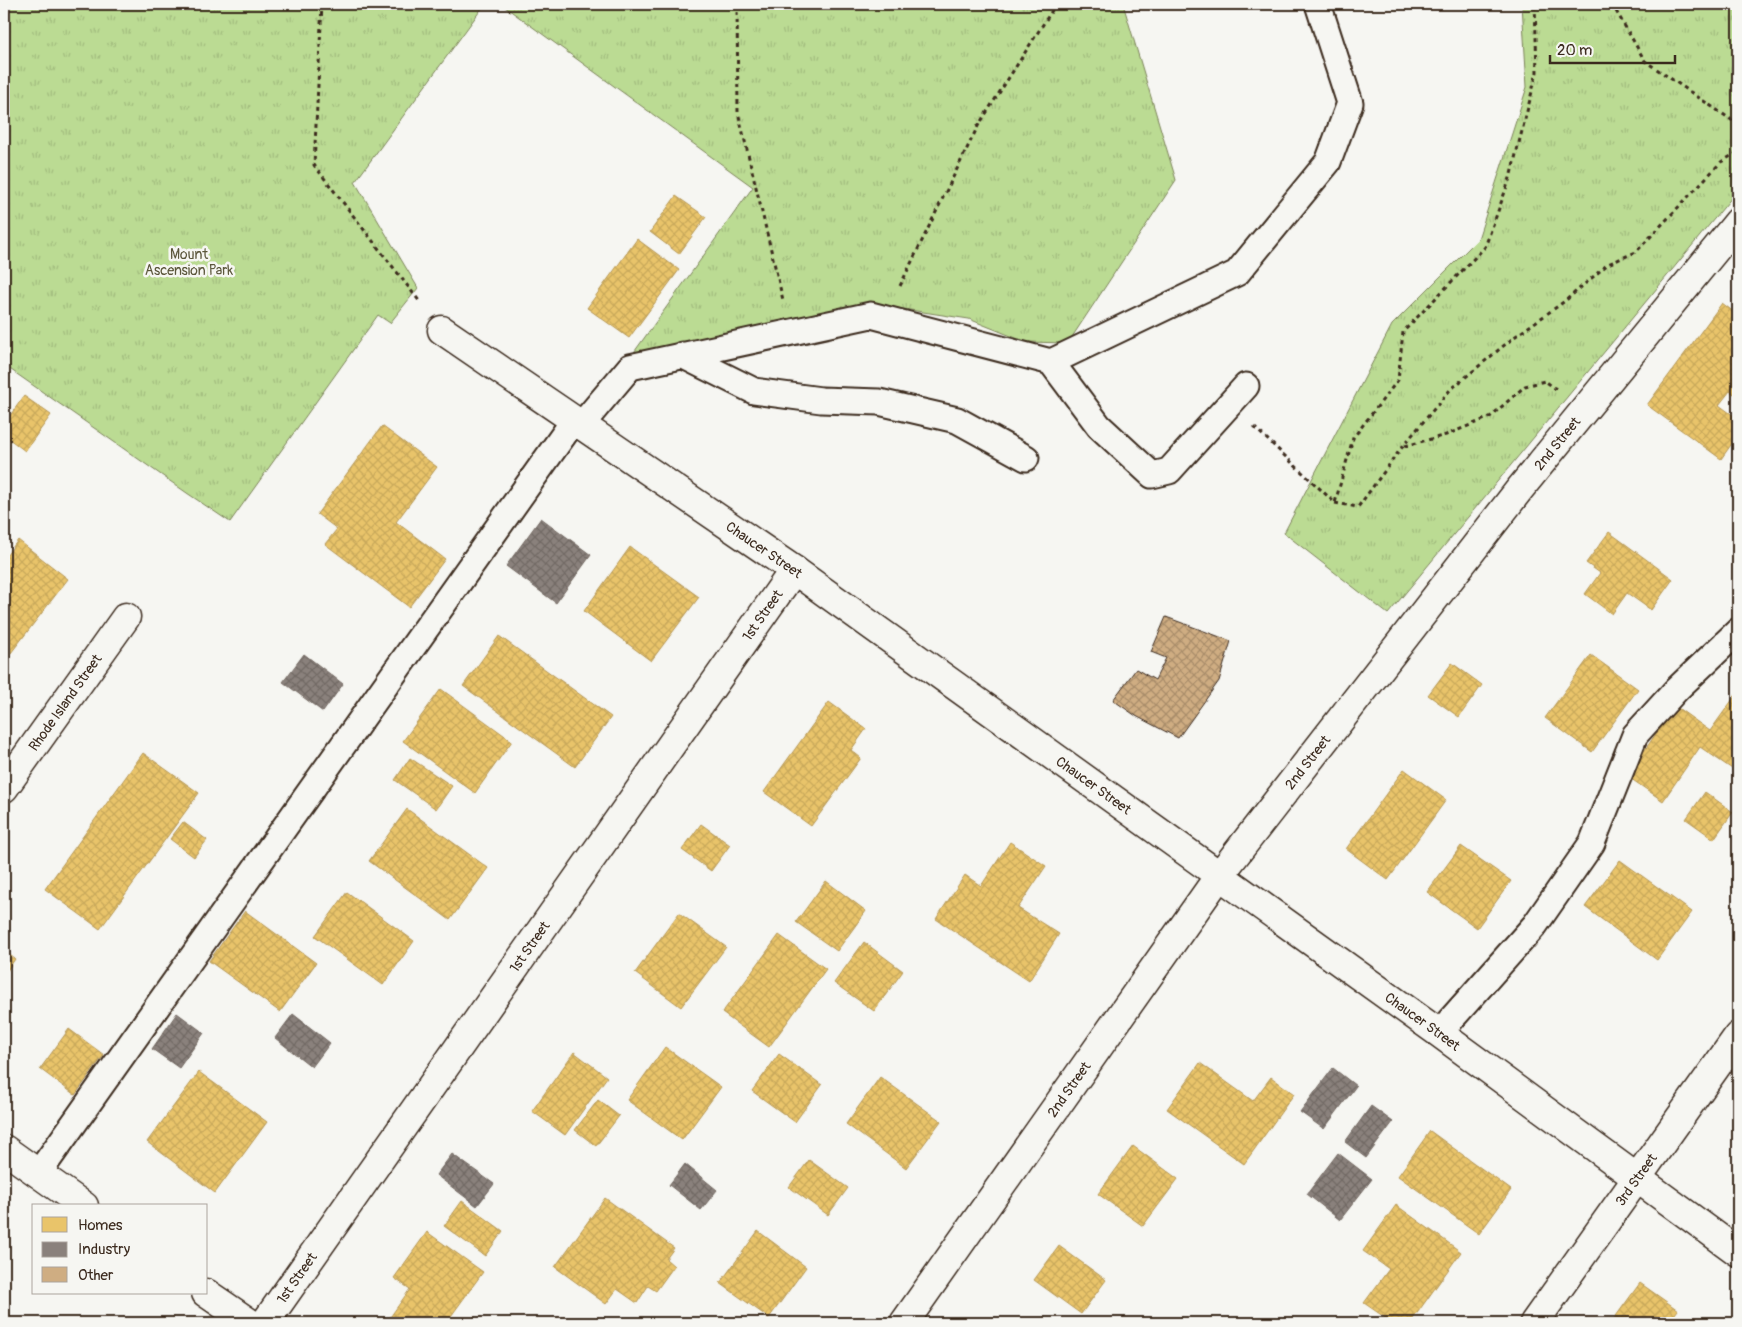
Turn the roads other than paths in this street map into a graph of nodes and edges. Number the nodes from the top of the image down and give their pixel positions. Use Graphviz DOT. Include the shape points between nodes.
graph roads {
  1 [pos="1318,4"];
  2 [pos="1738,222"];
  3 [pos="442,330"];
  4 [pos="682,355"];
  5 [pos="1051,362"];
  6 [pos="1246,386"];
  7 [pos="578,422"];
  8 [pos="1026,458"];
  9 [pos="794,570"];
  10 [pos="126,617"];
  11 [pos="1738,631"];
  12 [pos="4,788"];
  13 [pos="1219,876"];
  14 [pos="1439,1033"];
  15 [pos="1738,1036"];
  16 [pos="4,1149"];
  17 [pos="38,1174"];
  18 [pos="1638,1177"];
  19 [pos="81,1204"];
  20 [pos="1738,1252"];
  21 [pos="208,1293"];
  22 [pos="250,1323"];
  23 [pos="266,1323"];
  24 [pos="904,1323"];
  25 [pos="1534,1323"];
  1 -- 5 [label="lane" via="1350,104 1328,162 1237,273"];
  2 -- 13 [label="street, 2nd Street" via="1519,490"];
  3 -- 7 [label="street, Chaucer Street"];
  4 -- 5 [label="lane" via="870,314"];
  4 -- 7 [label="lane" via="630,367"];
  4 -- 8 [label="lane" via="754,391 821,400 880,402 957,420"];
  5 -- 6 [label="lane" via="1099,426 1152,475 1169,471"];
  7 -- 9 [label="street, Chaucer Street"];
  7 -- 17 [label="lane"];
  9 -- 13 [label="street, Chaucer Street"];
  9 -- 23 [label="street, 1st Street"];
  10 -- 12 [label="street, Rhode Island Street"];
  11 -- 14 [label="lane" via="1677,689 1635,735 1592,843 1535,925"];
  13 -- 14 [label="street, Chaucer Street"];
  13 -- 24 [label="street, 2nd Street"];
  14 -- 18 [label="street, Chaucer Street"];
  15 -- 18 [label="street, 3rd Street"];
  16 -- 17 [label="street"];
  17 -- 19 [label="street"];
  18 -- 20 [label="street, Chaucer Street"];
  18 -- 25 [label="street, 3rd Street"];
  21 -- 22 [label="street"];
}
